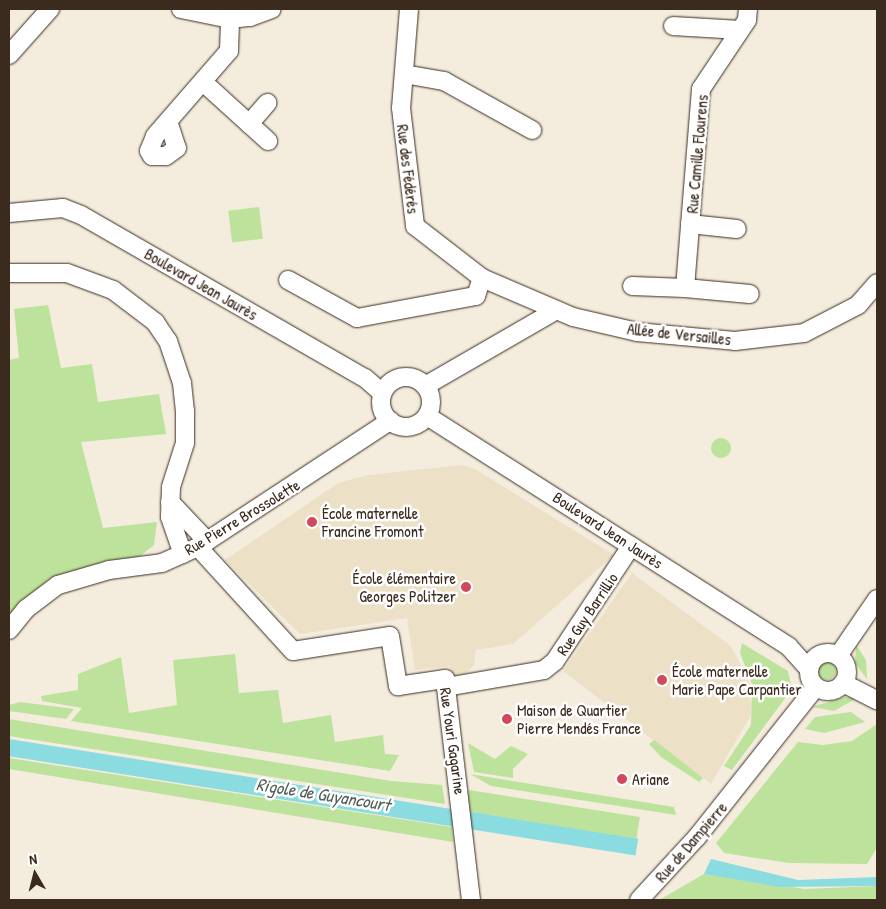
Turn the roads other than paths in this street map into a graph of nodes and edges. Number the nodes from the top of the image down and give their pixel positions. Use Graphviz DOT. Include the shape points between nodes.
graph roads {
  1 [pos="50,9"];
  2 [pos="181,9"];
  3 [pos="272,9"];
  4 [pos="409,9"];
  5 [pos="748,9"];
  6 [pos="230,19"];
  7 [pos="673,26"];
  8 [pos="740,30"];
  9 [pos="9,55"];
  10 [pos="404,74"];
  11 [pos="203,82"];
  12 [pos="267,103"];
  13 [pos="168,122"];
  14 [pos="249,124"];
  15 [pos="532,130"];
  16 [pos="268,140"];
  17 [pos="9,213"];
  18 [pos="690,224"];
  19 [pos="737,230"];
  20 [pos="9,273"];
  21 [pos="482,278"];
  22 [pos="288,280"];
  23 [pos="877,283"];
  24 [pos="632,286"];
  25 [pos="685,288"];
  26 [pos="750,294"];
  27 [pos="553,312"];
  28 [pos="425,386"];
  29 [pos="382,392"];
  30 [pos="427,416"];
  31 [pos="390,421"];
  32 [pos="170,502"];
  33 [pos="632,546"];
  34 [pos="196,547"];
  35 [pos="877,599"];
  36 [pos="9,630"];
  37 [pos="789,647"];
  38 [pos="820,655"];
  39 [pos="838,656"];
  40 [pos="809,669"];
  41 [pos="843,683"];
  42 [pos="446,687"];
  43 [pos="816,687"];
  44 [pos="877,700"];
  45 [pos="741,782"];
  46 [pos="472,900"];
  47 [pos="639,900"];
  48 [pos="651,900"];
  1 -- 9 [label="street"];
  2 -- 6 [label="street"];
  3 -- 6 [label="street" via="250,18"];
  4 -- 10 [label="street, Rue des Fédérés"];
  5 -- 8 [label="street, Rue Camille Flourens"];
  6 -- 11 [label="street" via="229,51"];
  7 -- 8 [label="street"];
  8 -- 18 [label="street, Rue Camille Flourens" via="701,89"];
  10 -- 15 [label="street" via="444,81"];
  10 -- 21 [label="street, Rue des Fédérés" via="401,108 416,226"];
  11 -- 13 [label="street"];
  11 -- 14 [label="street"];
  12 -- 14 [label="street"];
  14 -- 16 [label="street"];
  17 -- 29 [label="street, Boulevard Jean Jaurès" via="49,207 81,215 365,378"];
  18 -- 19 [label="street"];
  18 -- 25 [label="street, Rue Camille Flourens"];
  20 -- 32 [label="street" via="67,273 113,290 155,322 168,340 182,383 185,411 185,444"];
  21 -- 22 [label="street" via="476,296 357,318"];
  21 -- 27 [label="street, Rue des Fédérés"];
  23 -- 27 [label="street, Allée de Versailles" via="858,305 804,333 735,341 637,332"];
  24 -- 25 [label="street"];
  25 -- 26 [label="street"];
  27 -- 28 [label="street"];
  28 -- 29 [label="street" via="402,377"];
  28 -- 30 [label="street" via="431,402"];
  29 -- 31 [label="street" via="381,408"];
  30 -- 31 [label="street" via="412,426"];
  30 -- 33 [label="street, Boulevard Jean Jaurès"];
  31 -- 34 [label="street, Rue Pierre Brossolette"];
  32 -- 34 [label="street, Rue Youri Gagarine"];
  32 -- 34 [label="street" via="170,517"];
  33 -- 37 [label="street, Boulevard Jean Jaurès"];
  33 -- 42 [label="street, Rue Guy Barrillio" via="556,661 544,670"];
  34 -- 36 [label="street, Rue Pierre Brossolette" via="162,563 109,570 58,585 26,609"];
  34 -- 42 [label="street, Rue Youri Gagarine" via="293,651 390,636 390,666 398,686 445,679"];
  35 -- 39 [label="street"];
  37 -- 38 [label="street, Boulevard Jean Jaurès"];
  37 -- 40 [label="street, Boulevard Jean Jaurès"];
  38 -- 39 [label="street"];
  38 -- 40 [label="street"];
  39 -- 41 [label="street" via="847,670"];
  40 -- 43 [label="street"];
  41 -- 43 [label="street" via="827,691"];
  41 -- 44 [label="street"];
  42 -- 46 [label="street, Rue Youri Gagarine"];
  43 -- 45 [label="street, Rue de Dampierre"];
  45 -- 47 [label="street, Rue de Dampierre"];
  45 -- 48 [label="street, Rue de Dampierre" via="684,869"];
}
